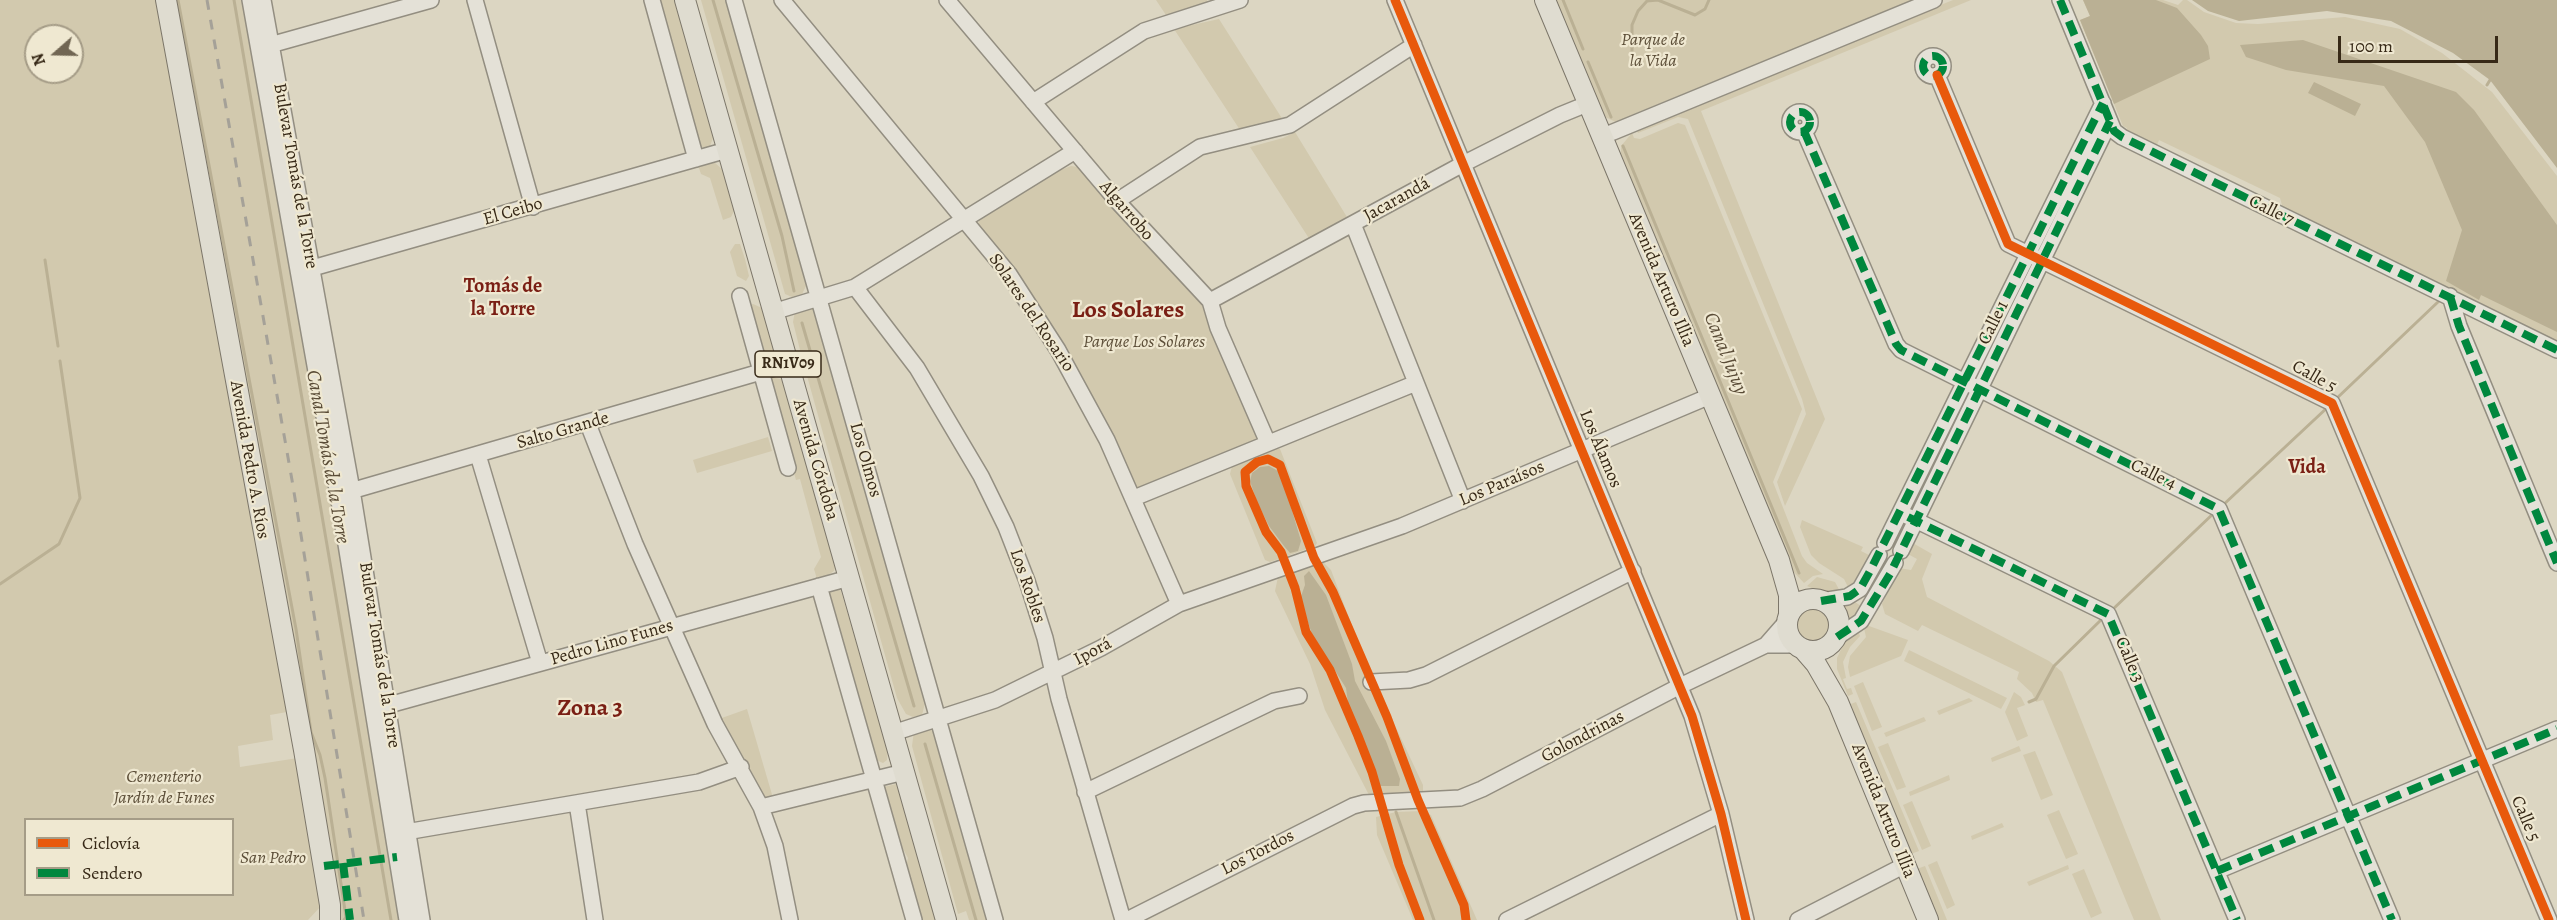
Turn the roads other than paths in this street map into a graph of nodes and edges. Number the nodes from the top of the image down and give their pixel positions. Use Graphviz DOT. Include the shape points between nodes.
graph roads {
  1 [pos="166,0"];
  2 [pos="250,0"];
  3 [pos="263,0"];
  4 [pos="431,0"];
  5 [pos="475,0"];
  6 [pos="652,0"];
  7 [pos="685,0"];
  8 [pos="734,0"];
  9 [pos="782,0"];
  10 [pos="1240,0"];
  11 [pos="1395,0"];
  12 [pos="1545,0"];
  13 [pos="1934,0"];
  14 [pos="2060,0"];
  15 [pos="950,1"];
  16 [pos="1414,45"];
  17 [pos="265,46"];
  18 [pos="1937,75"];
  19 [pos="1033,102"];
  20 [pos="2103,103"];
  21 [pos="1587,104"];
  22 [pos="2110,121"];
  23 [pos="1804,131"];
  24 [pos="1601,137"];
  25 [pos="727,150"];
  26 [pos="1075,151"];
  27 [pos="696,159"];
  28 [pos="1463,164"];
  29 [pos="1117,201"];
  30 [pos="533,207"];
  31 [pos="964,220"];
  32 [pos="1353,224"];
  33 [pos="2035,257"];
  34 [pos="305,270"];
  35 [pos="855,287"];
  36 [pos="740,296"];
  37 [pos="2450,297"];
  38 [pos="818,298"];
  39 [pos="1210,301"];
  40 [pos="773,312"];
  41 [pos="2557,350"];
  42 [pos="788,364"];
  43 [pos="762,372"];
  44 [pos="1416,383"];
  45 [pos="1971,386"];
  46 [pos="1710,396"];
  47 [pos="588,424"];
  48 [pos="1268,443"];
  49 [pos="1582,450"];
  50 [pos="478,455"];
  51 [pos="788,468"];
  52 [pos="345,493"];
  53 [pos="1134,498"];
  54 [pos="1463,501"];
  55 [pos="1907,517"];
  56 [pos="1879,555"];
  57 [pos="1779,560"];
  58 [pos="1895,562"];
  59 [pos="2557,563"];
  60 [pos="1291,566"];
  61 [pos="1633,571"];
  62 [pos="849,578"];
  63 [pos="819,586"];
  64 [pos="1818,600"];
  65 [pos="1179,604"];
  66 [pos="1788,618"];
  67 [pos="673,626"];
  68 [pos="1834,641"];
  69 [pos="1766,645"];
  70 [pos="1799,647"];
  71 [pos="540,663"];
  72 [pos="1053,673"];
  73 [pos="1371,682"];
  74 [pos="1680,686"];
  75 [pos="1299,696"];
  76 [pos="1838,702"];
  77 [pos="381,707"];
  78 [pos="938,718"];
  79 [pos="2557,729"];
  80 [pos="893,733"];
  81 [pos="2483,760"];
  82 [pos="741,767"];
  83 [pos="904,772"];
  84 [pos="874,780"];
  85 [pos="1085,792"];
  86 [pos="1393,801"];
  87 [pos="577,802"];
  88 [pos="761,807"];
  89 [pos="1721,814"];
  90 [pos="2349,816"];
  91 [pos="401,833"];
  92 [pos="1905,866"];
  93 [pos="2217,871"];
  94 [pos="330,920"];
  95 [pos="407,920"];
  96 [pos="422,920"];
  97 [pos="595,920"];
  98 [pos="790,920"];
  99 [pos="914,920"];
  100 [pos="946,920"];
  101 [pos="995,920"];
  102 [pos="1125,920"];
  103 [pos="1508,920"];
  104 [pos="1746,920"];
  105 [pos="1797,920"];
  106 [pos="1928,920"];
  107 [pos="2237,920"];
  108 [pos="2392,920"];
  109 [pos="2549,920"];
  1 -- 94 [label="main road, Avenida Pedro A. Ríos" via="304,750"];
  2 -- 17 [label="street, Bulevar Tomás de la Torre"];
  3 -- 17 [label="street, Bulevar Tomás de la Torre"];
  4 -- 17 [label="street"];
  5 -- 30 [label="street"];
  6 -- 27 [label="street"];
  7 -- 25 [label="main road, Avenida Córdoba / RN1V09"];
  8 -- 38 [label="street, Los Olmos"];
  9 -- 31 [label="street, Solares del Rosario"];
  10 -- 19 [label="street" via="1144,31"];
  11 -- 16 [label="street, Los Álamos"];
  12 -- 21 [label="main road, Avenida Arturo Illia"];
  13 -- 24 [label="street"];
  14 -- 20 [label="street, Calle 7"];
  15 -- 19 [label="street, Algarrobo"];
  16 -- 28 [label="street, Los Álamos"];
  16 -- 29 [label="street" via="1290,125 1200,147"];
  17 -- 34 [label="street, Bulevar Tomás de la Torre"];
  18 -- 33 [label="street, Calle 5" via="2004,237 2008,244"];
  19 -- 26 [label="street, Algarrobo"];
  20 -- 22 [label="street, Calle 7"];
  20 -- 33 [label="street, Calle 1"];
  21 -- 24 [label="main road, Avenida Arturo Illia"];
  21 -- 28 [label="street, Jacarandá"];
  22 -- 33 [label="street, Calle 1"];
  22 -- 37 [label="street, Calle 7" via="2122,137"];
  23 -- 45 [label="street, Calle 4" via="1896,344"];
  24 -- 46 [label="main road, Avenida Arturo Illia"];
  25 -- 27 [label="street, El Ceibo"];
  25 -- 40 [label="main road, Avenida Córdoba / RN1V09"];
  26 -- 29 [label="street, Algarrobo"];
  26 -- 31 [label="street"];
  27 -- 30 [label="street, El Ceibo"];
  28 -- 32 [label="street, Jacarandá"];
  28 -- 49 [label="street, Los Álamos"];
  29 -- 39 [label="street, Algarrobo"];
  30 -- 34 [label="street, El Ceibo"];
  31 -- 35 [label="street"];
  31 -- 53 [label="street, Solares del Rosario" via="1009,274 1058,350"];
  32 -- 39 [label="street, Jacarandá"];
  32 -- 44 [label="street"];
  33 -- 45 [label="street, Calle 1"];
  33 -- 81 [label="street, Calle 5" via="2332,403"];
  34 -- 52 [label="street, Bulevar Tomás de la Torre"];
  35 -- 38 [label="street"];
  35 -- 72 [label="street, Los Robles" via="917,368 981,476 1027,581"];
  36 -- 43 [label="street"];
  37 -- 41 [label="street, Calle 7"];
  37 -- 59 [label="street" via="2458,326"];
  38 -- 40 [label="street"];
  38 -- 78 [label="street, Los Olmos"];
  39 -- 48 [label="street, Algarrobo"];
  40 -- 42 [label="main road, Avenida Córdoba / RN1V09"];
  42 -- 43 [label="street, Salto Grande"];
  42 -- 62 [label="main road, Avenida Córdoba / RN1V09"];
  43 -- 47 [label="street, Salto Grande"];
  43 -- 51 [label="street"];
  44 -- 48 [label="street"];
  44 -- 54 [label="street"];
  45 -- 55 [label="street, Calle 1"];
  45 -- 90 [label="street, Calle 4" via="2219,509"];
  46 -- 49 [label="street, Los Paraísos"];
  46 -- 57 [label="main road, Avenida Arturo Illia"];
  47 -- 50 [label="street, Salto Grande"];
  47 -- 67 [label="street" via="635,544"];
  48 -- 53 [label="street"];
  49 -- 54 [label="street, Los Paraísos"];
  49 -- 61 [label="street, Los Álamos"];
  50 -- 52 [label="street, Salto Grande"];
  50 -- 71 [label="street"];
  52 -- 77 [label="street, Bulevar Tomás de la Torre"];
  53 -- 65 [label="street, Solares del Rosario"];
  54 -- 60 [label="street, Los Paraísos"];
  55 -- 56 [label="street, Calle 1"];
  55 -- 58 [label="street, Calle 1"];
  55 -- 93 [label="street, Calle 3" via="2108,614"];
  56 -- 58 [label="street"];
  56 -- 64 [label="street, Calle 1" via="1860,588 1850,596"];
  57 -- 64 [label="main road, Avenida Arturo Illia" via="1791,577"];
  57 -- 66 [label="main road, Avenida Arturo Illia" via="1789,595"];
  58 -- 68 [label="street, Calle 1" via="1861,621"];
  60 -- 65 [label="street, Iporá"];
  61 -- 73 [label="street" via="1426,675"];
  61 -- 74 [label="street, Los Álamos"];
  62 -- 63 [label="street, Pedro Lino Funes"];
  62 -- 80 [label="main road, Avenida Córdoba / RN1V09"];
  63 -- 67 [label="street, Pedro Lino Funes"];
  63 -- 84 [label="street"];
  64 -- 66 [label="main road" via="1795,606"];
  64 -- 68 [label="main road" via="1829,605 1838,620"];
  65 -- 72 [label="street, Iporá"];
  66 -- 69 [label="street, Golondrinas"];
  66 -- 70 [label="main road" via="1790,638"];
  67 -- 71 [label="street, Pedro Lino Funes"];
  67 -- 82 [label="street" via="715,724"];
  68 -- 70 [label="main road" via="1813,652"];
  68 -- 76 [label="main road, Avenida Arturo Illia"];
  69 -- 70 [label="street, Golondrinas"];
  69 -- 74 [label="street, Golondrinas"];
  70 -- 76 [label="main road, Avenida Arturo Illia" via="1816,664"];
  71 -- 77 [label="street, Pedro Lino Funes"];
  72 -- 78 [label="street, Iporá" via="995,700"];
  72 -- 85 [label="street, Los Robles"];
  74 -- 86 [label="street, Golondrinas" via="1460,798"];
  74 -- 89 [label="street, Los Álamos"];
  75 -- 85 [label="street" via="1274,701"];
  76 -- 92 [label="main road, Avenida Arturo Illia"];
  77 -- 91 [label="street, Bulevar Tomás de la Torre"];
  78 -- 80 [label="street, Iporá"];
  78 -- 101 [label="street, Los Olmos"];
  79 -- 81 [label="street"];
  80 -- 83 [label="main road, Avenida Córdoba / RN1V09"];
  81 -- 90 [label="street"];
  81 -- 109 [label="street, Calle 5"];
  82 -- 87 [label="street" via="699,782"];
  82 -- 88 [label="street"];
  83 -- 84 [label="street"];
  83 -- 100 [label="main road, Avenida Córdoba / RN1V09"];
  84 -- 88 [label="street"];
  84 -- 99 [label="street"];
  85 -- 102 [label="street, Los Robles"];
  86 -- 102 [label="street, Los Tordos" via="1353,806"];
  87 -- 91 [label="street"];
  87 -- 97 [label="street"];
  88 -- 98 [label="street" via="775,846"];
  89 -- 103 [label="street"];
  89 -- 104 [label="street, Los Álamos"];
  90 -- 93 [label="street"];
  90 -- 108 [label="street, Calle 4"];
  91 -- 95 [label="street, Bulevar Tomás de la Torre"];
  91 -- 96 [label="street, Bulevar Tomás de la Torre"];
  92 -- 105 [label="street"];
  92 -- 106 [label="main road, Avenida Arturo Illia"];
  93 -- 107 [label="street, Calle 3"];
}
